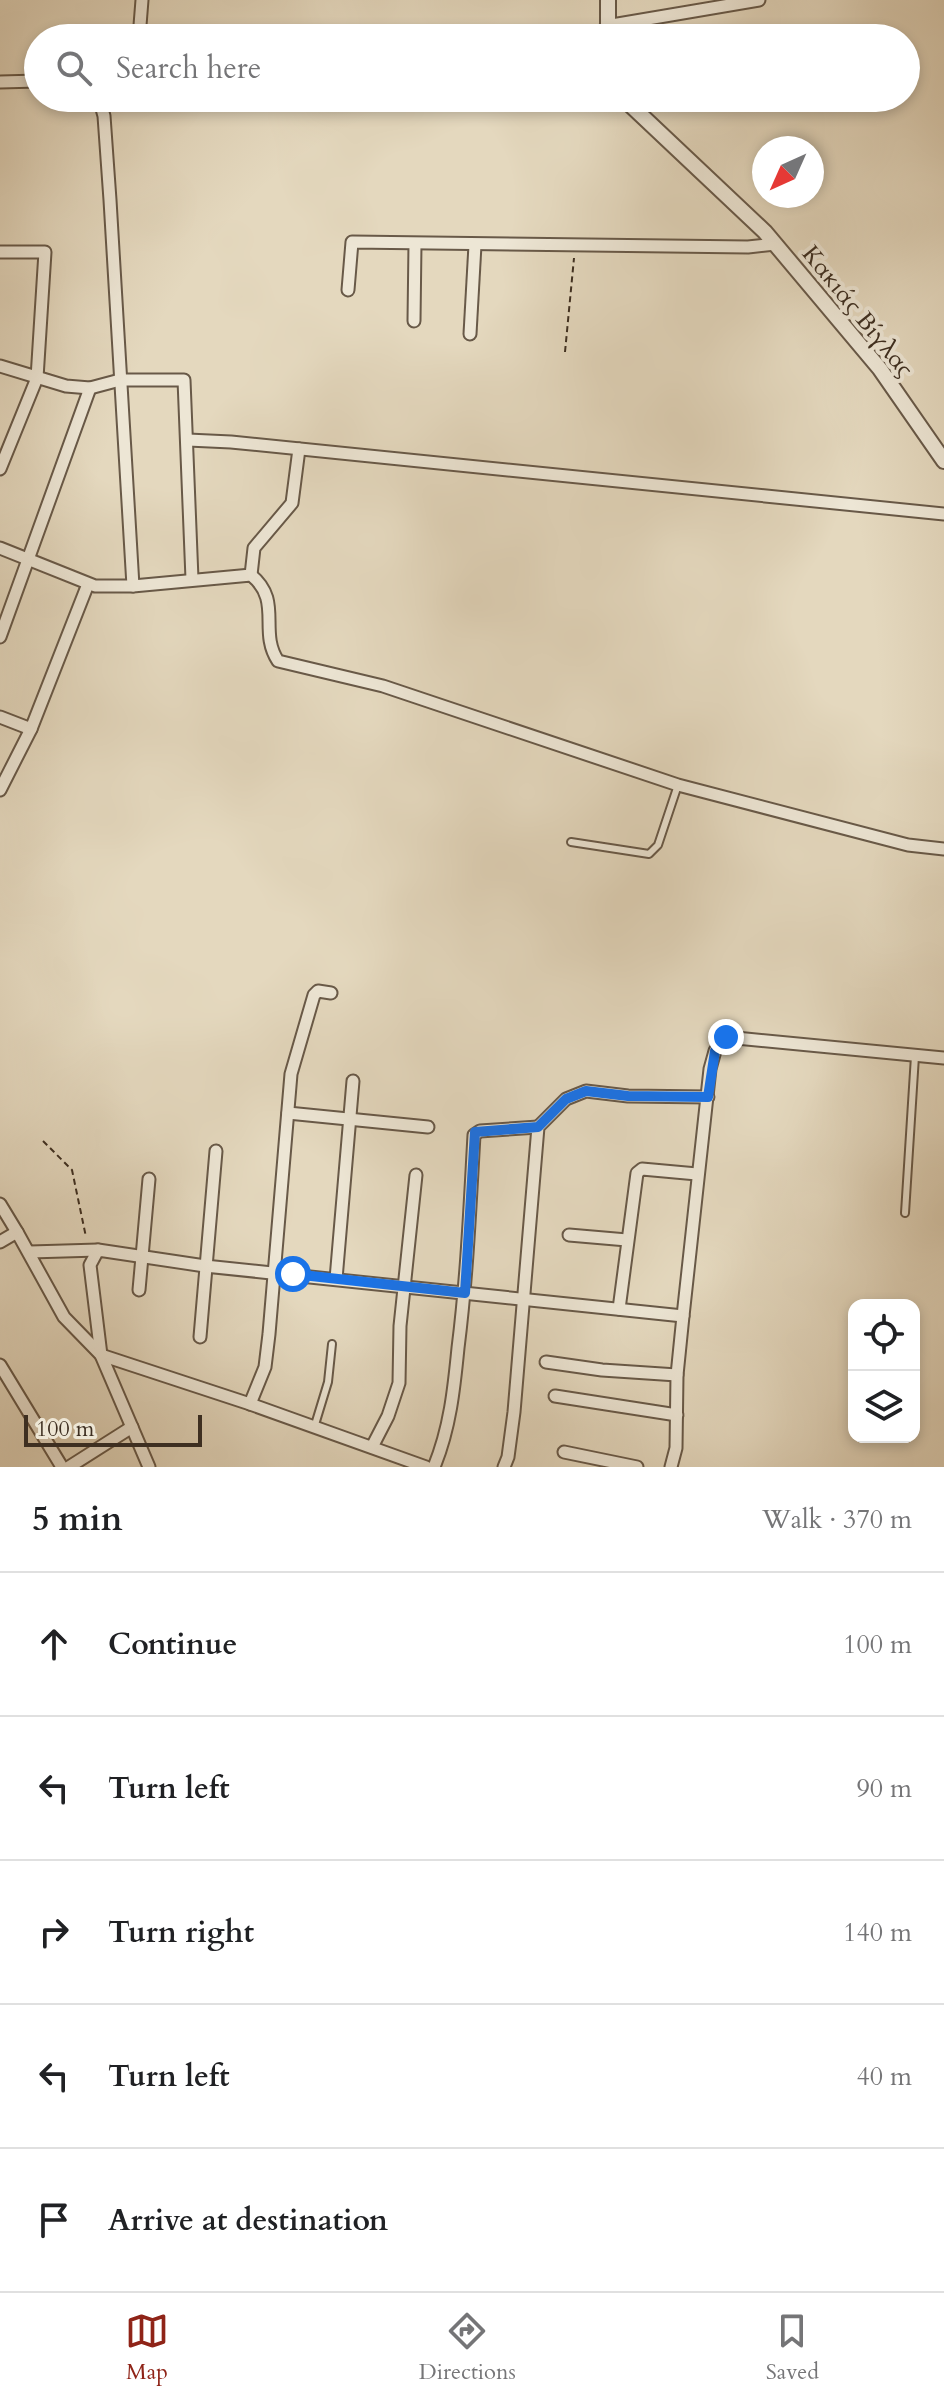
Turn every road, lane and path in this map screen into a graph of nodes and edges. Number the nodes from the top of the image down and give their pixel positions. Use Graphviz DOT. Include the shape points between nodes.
graph roads {
  1 [pos="142,0"];
  2 [pos="608,0"];
  3 [pos="759,0"];
  4 [pos="140,24"];
  5 [pos="607,24"];
  6 [pos="645,24"];
  7 [pos="24,81"];
  8 [pos="0,82"];
  9 [pos="103,112"];
  10 [pos="638,112"];
  11 [pos="415,244"];
  12 [pos="775,244"];
  13 [pos="475,245"];
  14 [pos="576,245"];
  15 [pos="0,252"];
  16 [pos="348,290"];
  17 [pos="414,321"];
  18 [pos="470,334"];
  19 [pos="565,352"];
  20 [pos="0,366"];
  21 [pos="37,378"];
  22 [pos="120,380"];
  23 [pos="90,388"];
  24 [pos="188,440"];
  25 [pos="299,449"];
  26 [pos="944,461"];
  27 [pos="0,469"];
  28 [pos="944,514"];
  29 [pos="0,548"];
  30 [pos="29,561"];
  31 [pos="251,575"];
  32 [pos="192,579"];
  33 [pos="88,584"];
  34 [pos="133,586"];
  35 [pos="0,637"];
  36 [pos="0,717"];
  37 [pos="31,729"];
  38 [pos="678,785"];
  39 [pos="0,790"];
  40 [pos="571,842"];
  41 [pos="944,849"];
  42 [pos="331,993"];
  43 [pos="915,1056"];
  44 [pos="944,1058"];
  45 [pos="353,1081"];
  46 [pos="708,1097"];
  47 [pos="288,1113"];
  48 [pos="351,1119"];
  49 [pos="428,1127"];
  50 [pos="538,1127"];
  51 [pos="43,1141"];
  52 [pos="216,1151"];
  53 [pos="697,1174"];
  54 [pos="416,1175"];
  55 [pos="149,1179"];
  56 [pos="0,1204"];
  57 [pos="905,1213"];
  58 [pos="17,1232"];
  59 [pos="569,1235"];
  60 [pos="627,1240"];
  61 [pos="0,1242"];
  62 [pos="93,1250"];
  63 [pos="30,1252"];
  64 [pos="142,1258"];
  65 [pos="205,1266"];
  66 [pos="273,1272"];
  67 [pos="336,1279"];
  68 [pos="404,1285"];
  69 [pos="139,1290"];
  70 [pos="465,1293"];
  71 [pos="524,1299"];
  72 [pos="619,1309"];
  73 [pos="683,1316"];
  74 [pos="200,1337"];
  75 [pos="332,1344"];
  76 [pos="101,1355"];
  77 [pos="546,1362"];
  78 [pos="0,1365"];
  79 [pos="677,1375"];
  80 [pos="555,1396"];
  81 [pos="250,1404"];
  82 [pos="677,1415"];
  83 [pos="132,1427"];
  84 [pos="314,1428"];
  85 [pos="372,1447"];
  86 [pos="564,1452"];
  87 [pos="62,1467"];
  88 [pos="69,1467"];
  89 [pos="149,1467"];
  90 [pos="426,1467"];
  91 [pos="434,1467"];
  92 [pos="504,1467"];
  93 [pos="637,1467"];
  94 [pos="671,1467"];
  1 -- 4 [label="street"];
  2 -- 5 [label="street"];
  3 -- 6 [label="street"];
  7 -- 8 [label="street"];
  9 -- 22 [label="street"];
  10 -- 12 [label="street, Κακιάς Βίγλας"];
  11 -- 13 [label="street"];
  11 -- 16 [label="street" via="352,242"];
  11 -- 17 [label="street"];
  12 -- 14 [label="street"];
  12 -- 26 [label="street, Κακιάς Βίγλας" via="880,369"];
  13 -- 14 [label="street"];
  13 -- 18 [label="street"];
  14 -- 19 [label="path"];
  15 -- 21 [label="street" via="45,252"];
  20 -- 21 [label="street"];
  21 -- 23 [label="street"];
  21 -- 27 [label="street"];
  22 -- 23 [label="street"];
  22 -- 24 [label="street" via="184,380"];
  22 -- 34 [label="street"];
  23 -- 30 [label="street"];
  24 -- 25 [label="street"];
  24 -- 32 [label="street"];
  25 -- 28 [label="street"];
  25 -- 31 [label="street" via="292,503 254,548"];
  29 -- 30 [label="street"];
  30 -- 33 [label="street"];
  30 -- 35 [label="street"];
  31 -- 32 [label="street"];
  31 -- 38 [label="street" via="270,603 269,647 278,661 383,686"];
  32 -- 34 [label="street"];
  33 -- 34 [label="street"];
  33 -- 37 [label="street"];
  36 -- 37 [label="street"];
  37 -- 39 [label="street"];
  38 -- 40 [label="lane" via="658,845 649,854"];
  38 -- 41 [label="street" via="908,845"];
  42 -- 47 [label="street" via="314,995 291,1074"];
  43 -- 44 [label="street"];
  43 -- 46 [label="street" via="726,1037 715,1051"];
  43 -- 57 [label="lane"];
  45 -- 48 [label="street"];
  46 -- 50 [label="street" via="578,1093"];
  46 -- 53 [label="street"];
  47 -- 48 [label="street"];
  47 -- 66 [label="street"];
  48 -- 49 [label="street"];
  48 -- 67 [label="street"];
  50 -- 70 [label="street" via="474,1135"];
  50 -- 71 [label="street"];
  51 -- 62 [label="path" via="72,1170"];
  52 -- 65 [label="street"];
  53 -- 60 [label="street" via="642,1169 637,1173"];
  53 -- 73 [label="street"];
  54 -- 68 [label="street"];
  55 -- 64 [label="street"];
  56 -- 58 [label="street"];
  58 -- 61 [label="street"];
  58 -- 63 [label="street"];
  59 -- 60 [label="street"];
  60 -- 72 [label="street"];
  62 -- 63 [label="street"];
  62 -- 64 [label="street"];
  62 -- 76 [label="street" via="90,1265"];
  63 -- 76 [label="street" via="64,1317"];
  64 -- 65 [label="street"];
  64 -- 69 [label="street"];
  65 -- 66 [label="street"];
  65 -- 74 [label="street"];
  66 -- 67 [label="street"];
  66 -- 81 [label="street" via="265,1367"];
  67 -- 68 [label="street"];
  68 -- 70 [label="street"];
  68 -- 85 [label="street" via="399,1383"];
  70 -- 71 [label="street"];
  70 -- 91 [label="street" via="452,1408"];
  71 -- 72 [label="street"];
  71 -- 92 [label="street"];
  72 -- 73 [label="street"];
  73 -- 79 [label="street"];
  75 -- 84 [label="lane" via="328,1382"];
  76 -- 81 [label="street"];
  76 -- 83 [label="street"];
  77 -- 79 [label="street"];
  78 -- 87 [label="street"];
  79 -- 82 [label="street"];
  80 -- 82 [label="street"];
  81 -- 84 [label="street"];
  82 -- 94 [label="street"];
  83 -- 88 [label="street"];
  83 -- 89 [label="street"];
  84 -- 85 [label="street"];
  85 -- 90 [label="street"];
  86 -- 93 [label="street"];
}
